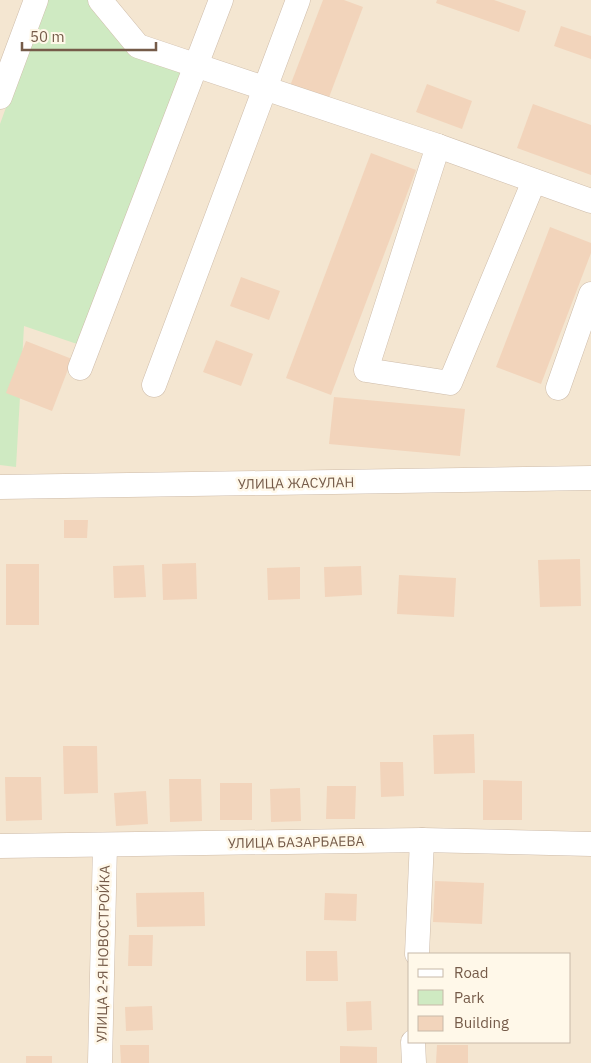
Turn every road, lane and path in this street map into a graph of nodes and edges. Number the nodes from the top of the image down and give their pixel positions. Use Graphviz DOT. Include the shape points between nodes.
graph roads {
  1 [pos="36,0"];
  2 [pos="100,0"];
  3 [pos="221,0"];
  4 [pos="298,0"];
  5 [pos="196,65"];
  6 [pos="265,88"];
  7 [pos="0,97"];
  8 [pos="438,146"];
  9 [pos="534,181"];
  10 [pos="591,201"];
  11 [pos="591,294"];
  12 [pos="80,368"];
  13 [pos="154,385"];
  14 [pos="558,388"];
  15 [pos="591,478"];
  16 [pos="0,487"];
  17 [pos="422,840"];
  18 [pos="591,844"];
  19 [pos="105,845"];
  20 [pos="0,846"];
  21 [pos="417,953"];
  22 [pos="413,1043"];
  23 [pos="100,1063"];
  24 [pos="414,1063"];
  1 -- 7 [label="street"];
  2 -- 5 [label="street" via="138,46"];
  3 -- 5 [label="street"];
  4 -- 6 [label="street"];
  5 -- 6 [label="street"];
  5 -- 12 [label="street"];
  6 -- 8 [label="street"];
  6 -- 13 [label="street"];
  8 -- 9 [label="street"];
  8 -- 9 [label="street" via="366,370 450,383"];
  9 -- 10 [label="street"];
  11 -- 14 [label="street"];
  15 -- 16 [label="street, УЛИЦА ЖАСУЛАН"];
  17 -- 18 [label="street, УЛИЦА БАЗАРБАЕВА"];
  17 -- 19 [label="street, УЛИЦА БАЗАРБАЕВА"];
  17 -- 21 [label="street"];
  19 -- 20 [label="street, УЛИЦА БАЗАРБАЕВА"];
  19 -- 23 [label="street, УЛИЦА 2-Я НОВОСТРОЙКА"];
  22 -- 24 [label="street"];
}
